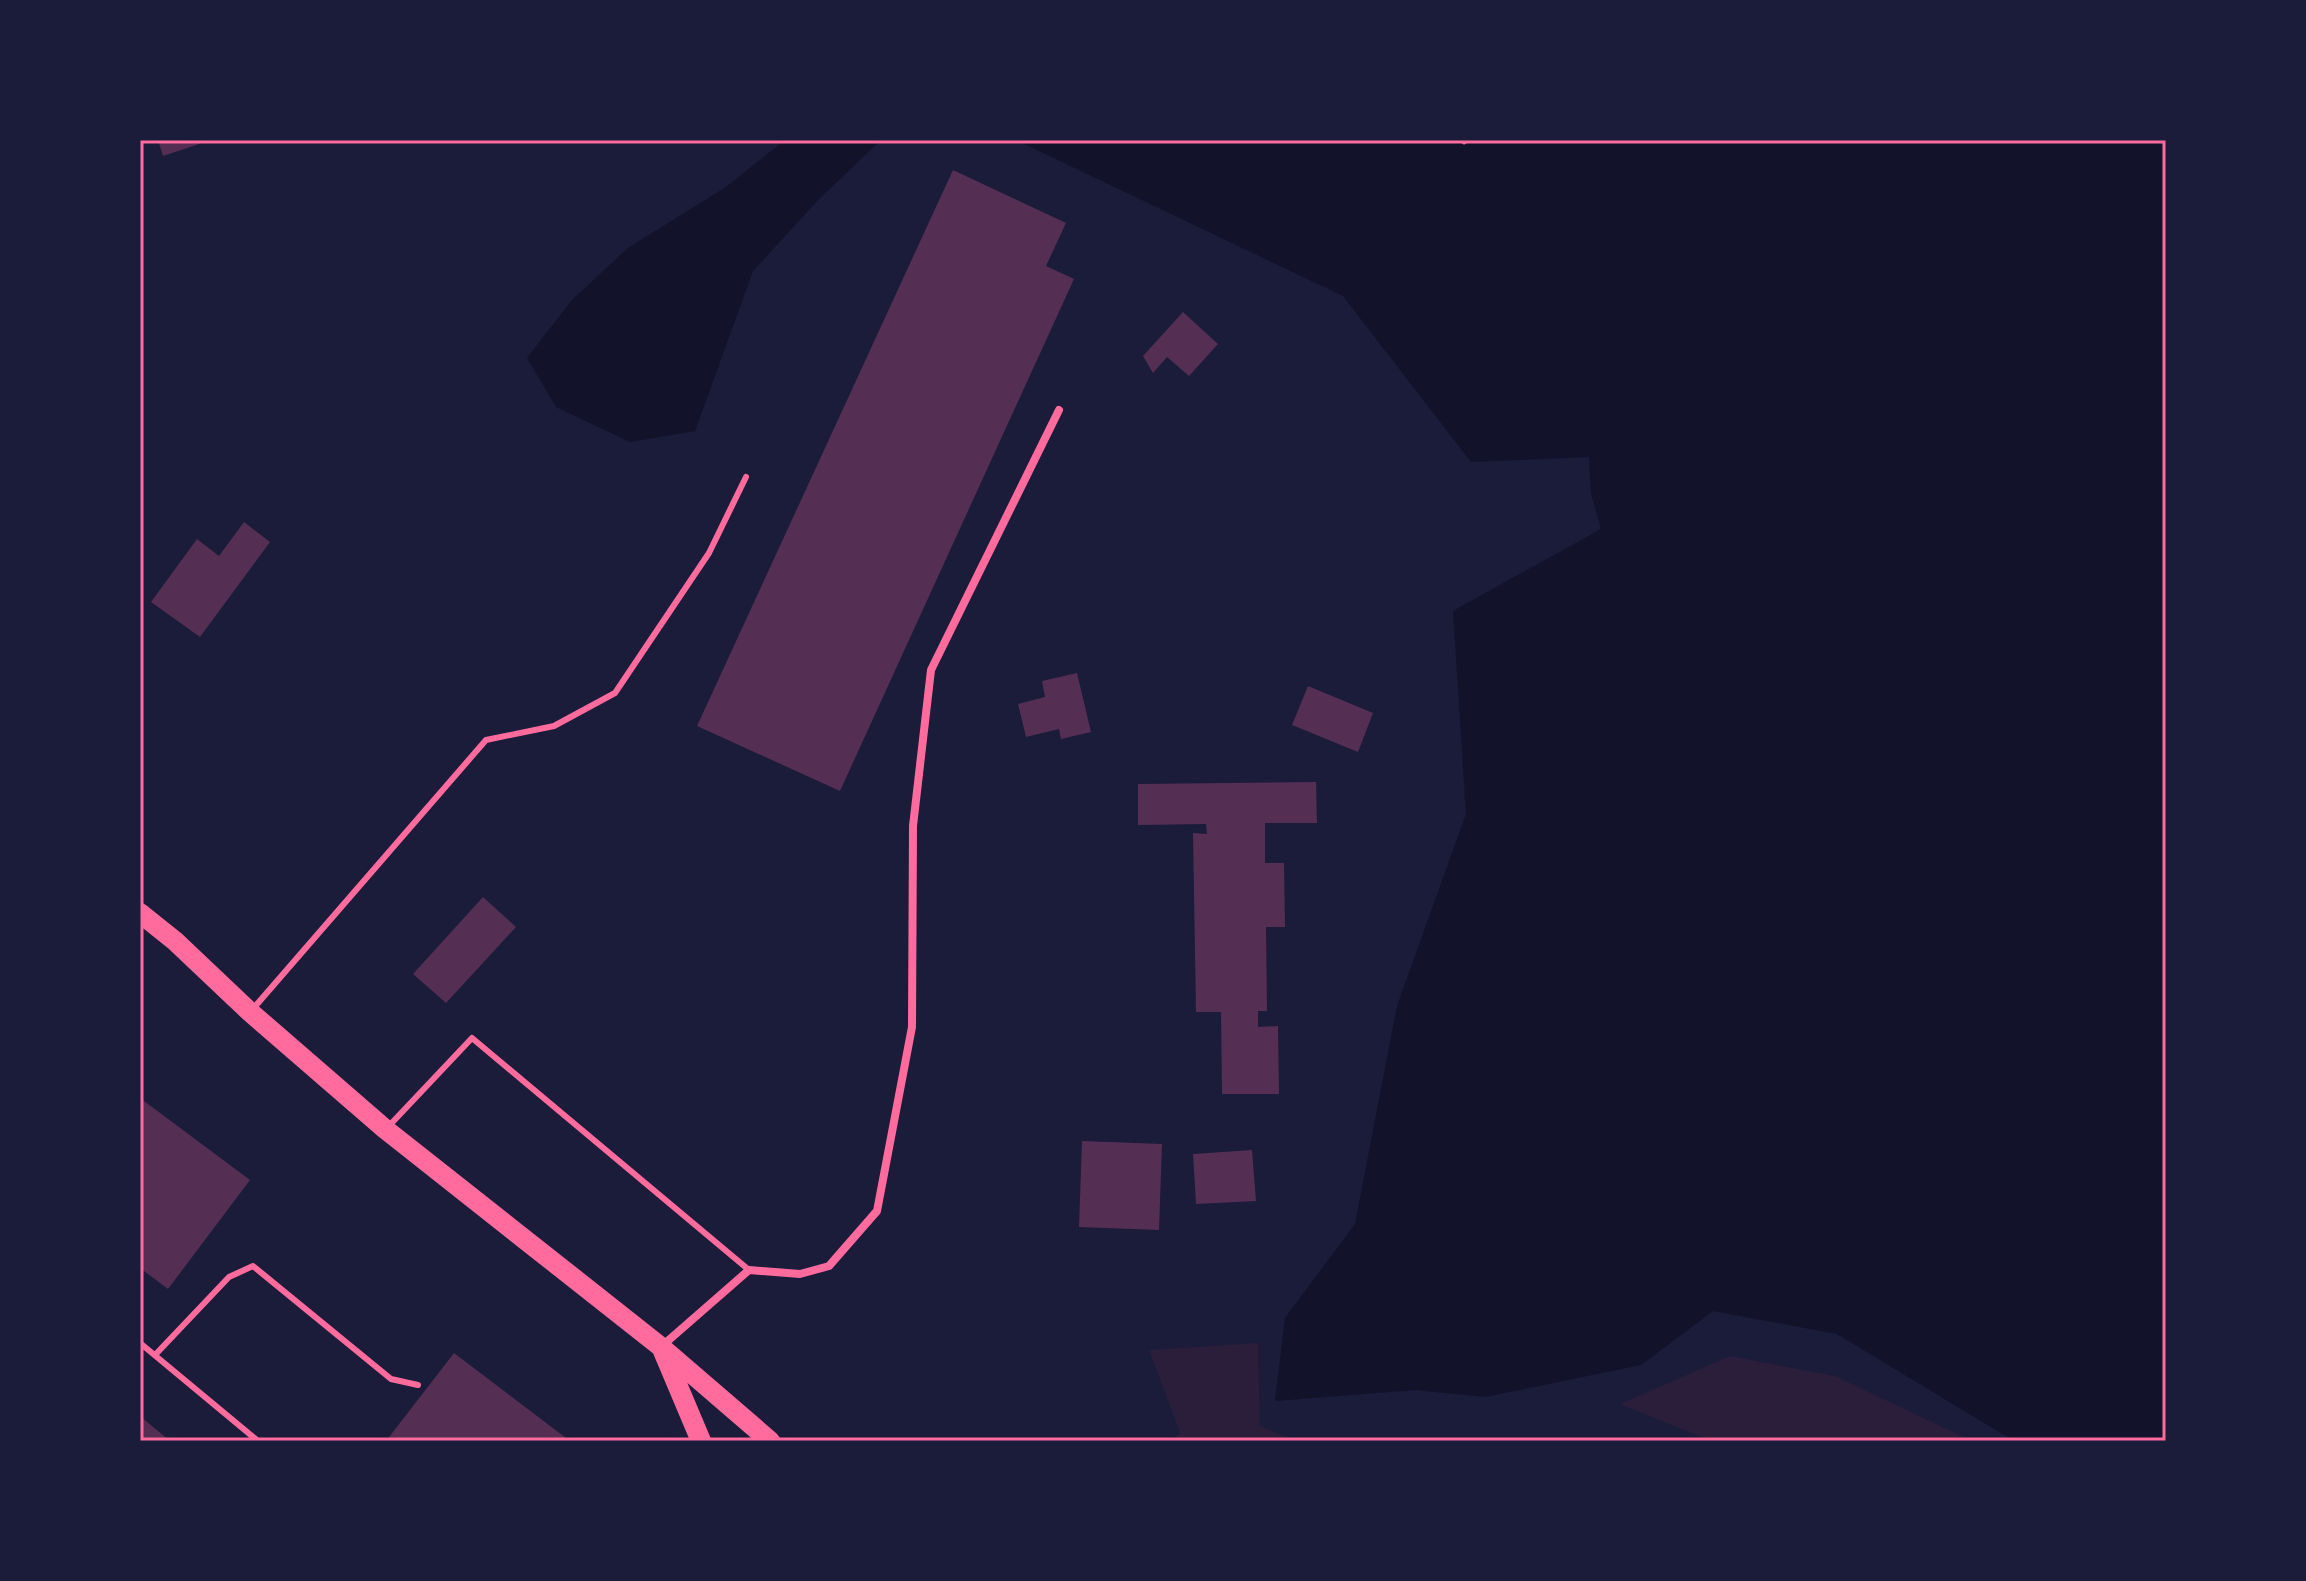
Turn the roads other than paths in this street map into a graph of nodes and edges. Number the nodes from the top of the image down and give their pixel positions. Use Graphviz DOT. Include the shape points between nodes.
graph roads {
  1 [pos="1059,410"];
  2 [pos="746,477"];
  3 [pos="140,913"];
  4 [pos="250,1012"];
  5 [pos="385,1129"];
  6 [pos="749,1270"];
  7 [pos="140,1343"];
  8 [pos="661,1347"];
  9 [pos="155,1355"];
  10 [pos="418,1385"];
  11 [pos="258,1441"];
  12 [pos="701,1441"];
  13 [pos="770,1441"];
  1 -- 6 [label="street" via="931,670 913,826 912,1027 877,1211 829,1266 800,1274"];
  2 -- 4 [label="lane" via="709,553 615,693 554,726 486,740"];
  3 -- 4 [label="main road"];
  4 -- 5 [label="main road"];
  5 -- 6 [label="lane" via="472,1038"];
  5 -- 8 [label="main road"];
  6 -- 8 [label="street"];
  7 -- 9 [label="lane"];
  8 -- 12 [label="main road"];
  8 -- 13 [label="main road"];
  9 -- 10 [label="lane" via="229,1277 253,1266 391,1379"];
  9 -- 11 [label="lane"];
}
